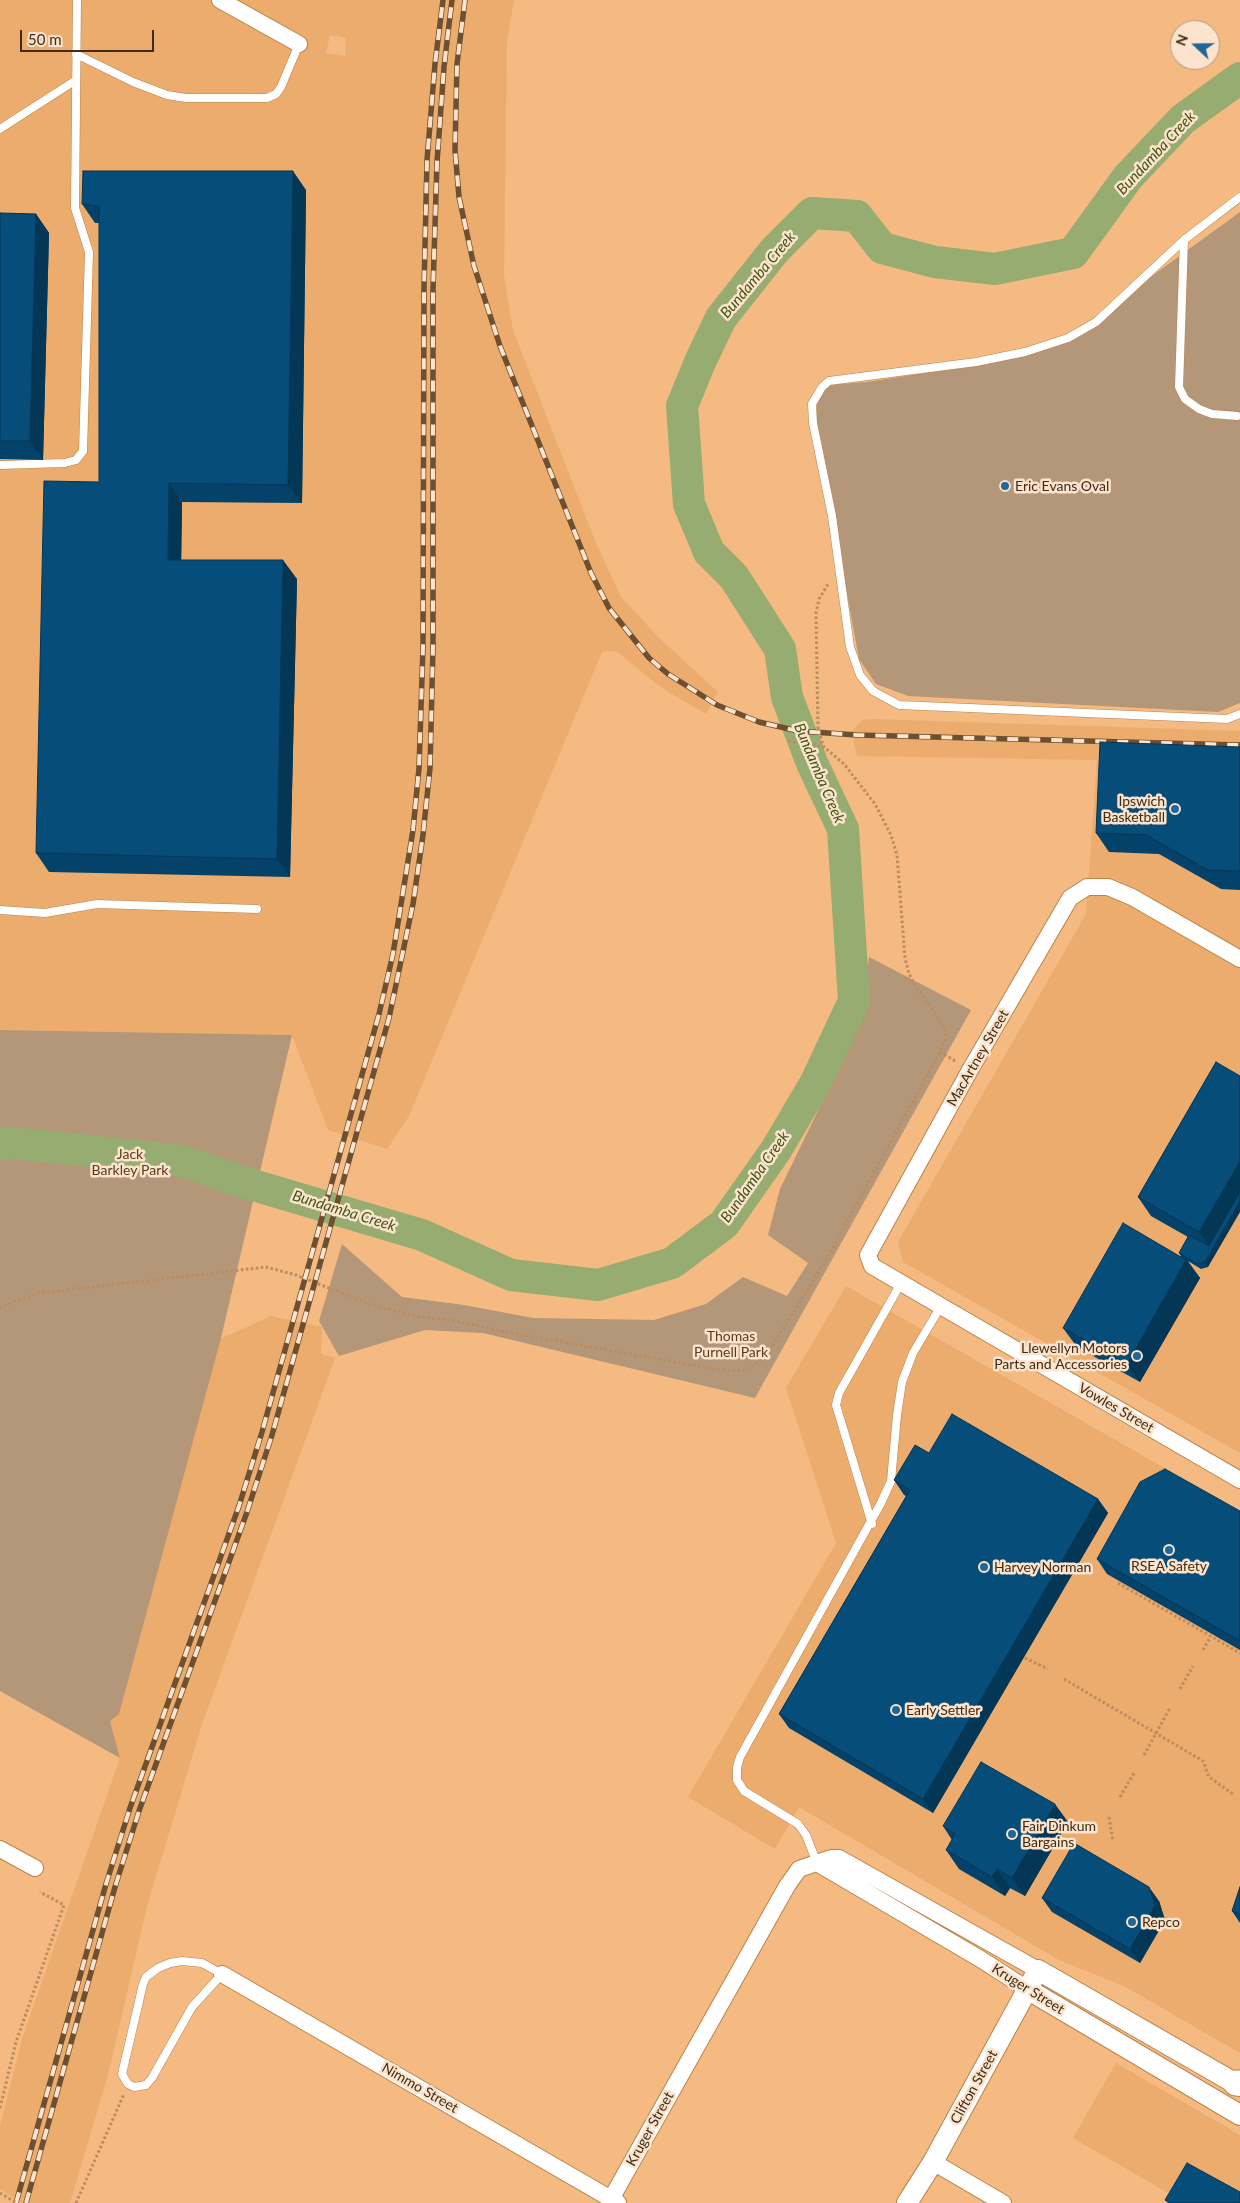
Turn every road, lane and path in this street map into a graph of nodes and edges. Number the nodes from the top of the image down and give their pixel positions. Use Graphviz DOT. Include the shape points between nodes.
graph roads {
  1 [pos="77,0"];
  2 [pos="220,0"];
  3 [pos="299,44"];
  4 [pos="76,54"];
  5 [pos="76,80"];
  6 [pos="0,129"];
  7 [pos="1240,197"];
  8 [pos="1184,240"];
  9 [pos="1237,416"];
  10 [pos="0,464"];
  11 [pos="841,575"];
  12 [pos="1240,714"];
  13 [pos="788,740"];
  14 [pos="823,746"];
  15 [pos="257,909"];
  16 [pos="0,910"];
  17 [pos="1240,959"];
  18 [pos="868,1255"];
  19 [pos="900,1283"];
  20 [pos="941,1306"];
  21 [pos="0,1308"];
  22 [pos="1240,1480"];
  23 [pos="872,1524"];
  24 [pos="1118,1583"];
  25 [pos="1211,1636"];
  26 [pos="1203,1650"];
  27 [pos="1240,1653"];
  28 [pos="1025,1658"];
  29 [pos="1193,1666"];
  30 [pos="1048,1669"];
  31 [pos="1064,1679"];
  32 [pos="1180,1689"];
  33 [pos="1170,1708"];
  34 [pos="1155,1734"];
  35 [pos="1144,1756"];
  36 [pos="1134,1773"];
  37 [pos="1233,1794"];
  38 [pos="1120,1796"];
  39 [pos="1109,1817"];
  40 [pos="1113,1842"];
  41 [pos="0,1849"];
  42 [pos="817,1863"];
  43 [pos="35,1868"];
  44 [pos="40,1892"];
  45 [pos="1038,1970"];
  46 [pos="222,1974"];
  47 [pos="1027,1989"];
  48 [pos="1133,2038"];
  49 [pos="128,2084"];
  50 [pos="1239,2084"];
  51 [pos="0,2108"];
  52 [pos="1240,2114"];
  53 [pos="933,2162"];
  54 [pos="0,2193"];
  55 [pos="614,2201"];
  56 [pos="18,2203"];
  57 [pos="76,2203"];
  58 [pos="907,2203"];
  59 [pos="1003,2203"];
  1 -- 4 [label="lane"];
  2 -- 3 [label="street"];
  3 -- 4 [label="lane" via="281,87 267,98 166,95"];
  4 -- 5 [label="lane"];
  5 -- 6 [label="lane"];
  5 -- 10 [label="lane" via="75,208 89,252 83,451 76,460 65,463"];
  7 -- 8 [label="lane"];
  8 -- 9 [label="lane" via="1179,387 1185,399 1199,409 1212,414"];
  8 -- 11 [label="lane" via="1096,322 1068,338 1025,352 976,362 829,381 822,387 812,404 813,422"];
  11 -- 12 [label="lane" via="850,647 860,675 873,691 899,705 1227,719"];
  11 -- 14 [label="path" via="822,592 816,613 818,727"];
  13 -- 14 [label="path"];
  14 -- 21 [label="path" via="844,764 875,804 891,835 897,855 907,966 915,985 945,1028 946,1036 826,1260 766,1356 747,1370 719,1370 451,1320 419,1317 369,1304 296,1275 266,1267 40,1293"];
  15 -- 16 [label="lane" via="97,904 45,913"];
  17 -- 18 [label="street, MacArtney Street" via="1108,886 1087,887 1070,898"];
  18 -- 19 [label="street, Vowles Street" via="872,1266"];
  19 -- 20 [label="street, Vowles Street"];
  19 -- 23 [label="lane" via="843,1386 836,1405"];
  20 -- 22 [label="street, Vowles Street"];
  20 -- 23 [label="lane" via="913,1354 902,1382 891,1481"];
  23 -- 42 [label="lane" via="737,1767 738,1780 744,1791 798,1824"];
  24 -- 25 [label="path"];
  25 -- 26 [label="path"];
  25 -- 27 [label="path"];
  28 -- 30 [label="path"];
  29 -- 32 [label="path"];
  31 -- 34 [label="path"];
  33 -- 34 [label="path"];
  34 -- 35 [label="path"];
  34 -- 37 [label="path" via="1203,1761 1210,1777"];
  36 -- 38 [label="path"];
  39 -- 40 [label="path"];
  41 -- 43 [label="street"];
  42 -- 45 [label="street, Kruger Street" via="839,1858"];
  42 -- 47 [label="street, Kruger Street"];
  42 -- 55 [label="street, Kruger Street" via="799,1869 787,1886"];
  44 -- 51 [label="path" via="64,1906 16,2042"];
  45 -- 47 [label="street, Clifton Street"];
  45 -- 48 [label="street, Kruger Street"];
  46 -- 49 [label="lane" via="192,2007 152,2078 140,2087"];
  46 -- 49 [label="lane" via="202,1963 182,1961 158,1968 146,1977 122,2074"];
  46 -- 55 [label="street, Nimmo Street"];
  47 -- 48 [label="street, Kruger Street"];
  47 -- 53 [label="street, Clifton Street"];
  48 -- 50 [label="street, Kruger Street"];
  48 -- 52 [label="street, Kruger Street"];
  49 -- 57 [label="path"];
  53 -- 58 [label="street, Clifton Street"];
  53 -- 59 [label="street"];
  54 -- 56 [label="path, bridge"];
}
